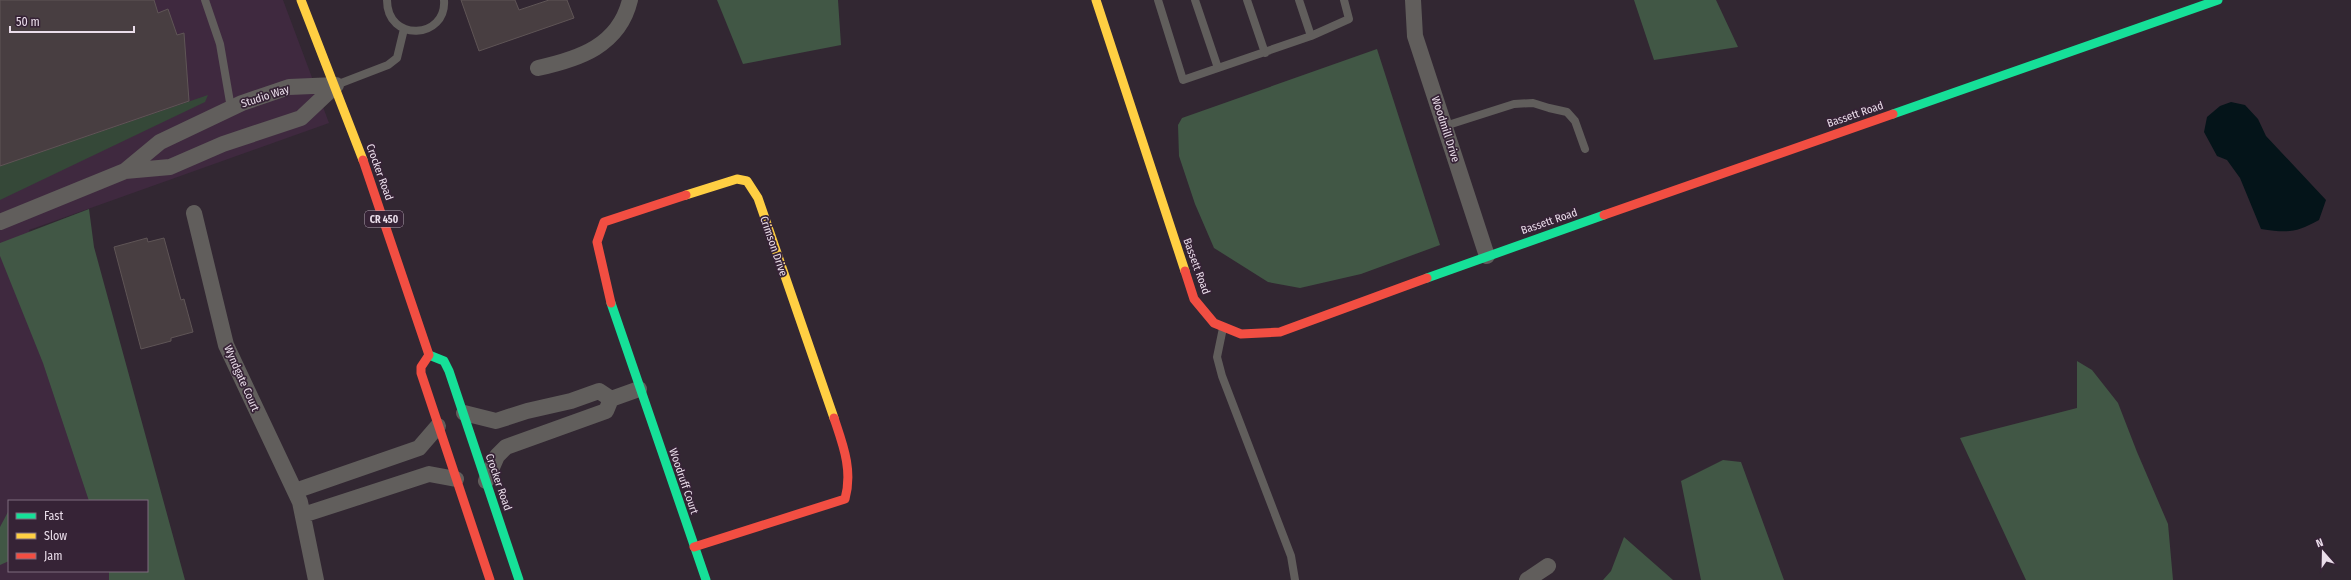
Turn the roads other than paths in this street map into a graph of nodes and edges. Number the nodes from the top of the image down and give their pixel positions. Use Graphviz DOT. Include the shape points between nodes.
graph roads {
  1 [pos="205,0"];
  2 [pos="301,0"];
  3 [pos="387,0"];
  4 [pos="444,0"];
  5 [pos="630,0"];
  6 [pos="1096,0"];
  7 [pos="1158,0"];
  8 [pos="1195,0"];
  9 [pos="1247,0"];
  10 [pos="1299,0"];
  11 [pos="1344,0"];
  12 [pos="1412,0"];
  13 [pos="2218,0"];
  14 [pos="2194,4"];
  15 [pos="404,29"];
  16 [pos="1311,36"];
  17 [pos="1265,53"];
  18 [pos="538,68"];
  19 [pos="1218,68"];
  20 [pos="336,85"];
  21 [pos="231,108"];
  22 [pos="1445,126"];
  23 [pos="1585,149"];
  24 [pos="125,171"];
  25 [pos="194,213"];
  26 [pos="0,222"];
  27 [pos="1487,256"];
  28 [pos="1224,327"];
  29 [pos="430,354"];
  30 [pos="639,389"];
  31 [pos="611,399"];
  32 [pos="464,413"];
  33 [pos="438,426"];
  34 [pos="456,480"];
  35 [pos="486,481"];
  36 [pos="295,491"];
  37 [pos="303,515"];
  38 [pos="694,547"];
  39 [pos="1548,566"];
  40 [pos="1531,579"];
  41 [pos="316,580"];
  42 [pos="490,580"];
  43 [pos="519,580"];
  44 [pos="706,580"];
  45 [pos="1295,580"];
  1 -- 21 [label="lane" via="220,44"];
  2 -- 20 [label="street, Crocker Road / CR 450"];
  3 -- 15 [label="lane" via="390,16"];
  4 -- 15 [label="lane" via="443,11 432,26 414,31"];
  5 -- 18 [label="street" via="627,15 604,44 564,62"];
  6 -- 28 [label="street, Bassett Road" via="1194,299 1214,323"];
  7 -- 19 [label="lane" via="1183,80"];
  8 -- 19 [label="lane"];
  9 -- 17 [label="lane"];
  10 -- 16 [label="lane"];
  11 -- 16 [label="lane" via="1350,18"];
  12 -- 22 [label="street, Woodmill Drive" via="1416,36"];
  13 -- 14 [label="street, Bassett Road"];
  14 -- 27 [label="street, Bassett Road"];
  15 -- 20 [label="lane" via="397,58 388,66"];
  16 -- 17 [label="lane"];
  17 -- 19 [label="lane"];
  20 -- 21 [label="street, Studio Way" via="289,86"];
  20 -- 24 [label="street, Studio Way" via="301,118 223,144 170,167"];
  20 -- 29 [label="street, Crocker Road / CR 450"];
  21 -- 24 [label="street, Studio Way" via="160,142"];
  22 -- 23 [label="lane" via="1514,104 1533,103 1567,112 1575,121"];
  22 -- 27 [label="street, Woodmill Drive"];
  24 -- 26 [label="street, Studio Way"];
  25 -- 36 [label="street, Wyndgate Court" via="226,345"];
  27 -- 28 [label="street, Bassett Road" via="1280,332 1241,334"];
  28 -- 45 [label="lane" via="1217,357 1222,376 1291,556"];
  29 -- 32 [label="street, Crocker Road" via="444,362 450,371"];
  29 -- 33 [label="street" via="420,370"];
  30 -- 31 [label="street"];
  30 -- 38 [label="street, Woodruff Court"];
  30 -- 38 [label="street, Crimson Drive" via="609,296 597,242 600,229 604,222 737,179 746,181 758,198 843,444 850,481 845,499"];
  31 -- 32 [label="street" via="599,391 496,421"];
  31 -- 35 [label="street" via="606,411 506,447 497,456"];
  32 -- 35 [label="street, Crocker Road"];
  33 -- 34 [label="street"];
  33 -- 36 [label="street" via="424,444 412,451"];
  34 -- 37 [label="street" via="429,474"];
  34 -- 42 [label="street"];
  35 -- 43 [label="street, Crocker Road"];
  36 -- 37 [label="street, Wyndgate Court"];
  37 -- 41 [label="street, Wyndgate Court"];
  38 -- 44 [label="street, Woodruff Court"];
  39 -- 40 [label="street"];
}
